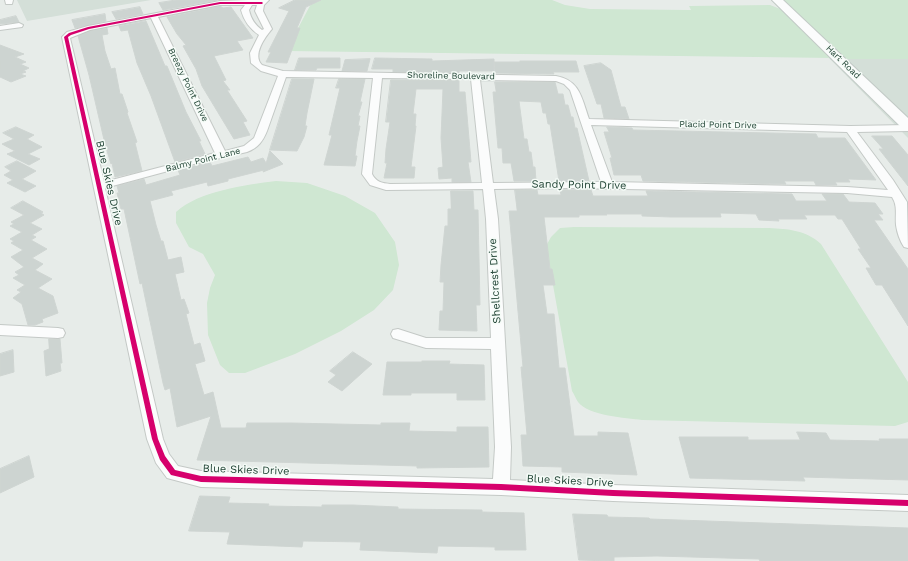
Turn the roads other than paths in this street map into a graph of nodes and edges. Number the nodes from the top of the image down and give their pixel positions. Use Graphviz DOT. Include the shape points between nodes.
graph roads {
  1 [pos="776,0"];
  2 [pos="257,1"];
  3 [pos="154,16"];
  4 [pos="19,24"];
  5 [pos="0,28"];
  6 [pos="262,34"];
  7 [pos="283,74"];
  8 [pos="378,75"];
  9 [pos="475,76"];
  10 [pos="586,122"];
  11 [pos="908,127"];
  12 [pos="850,128"];
  13 [pos="221,154"];
  14 [pos="489,185"];
  15 [pos="100,186"];
  16 [pos="608,186"];
  17 [pos="896,194"];
  18 [pos="908,244"];
  19 [pos="0,330"];
  20 [pos="58,333"];
  21 [pos="398,334"];
  22 [pos="497,344"];
  23 [pos="501,487"];
  24 [pos="908,503"];
  1 -- 11 [label="street, Hart Road"];
  2 -- 3 [label="street, Blue Skies Drive" via="220,3"];
  2 -- 6 [label="street, Shoreline Boulevard" via="259,12 268,29"];
  2 -- 6 [label="street" via="245,10 247,18"];
  3 -- 13 [label="street, Breezy Point Drive"];
  3 -- 15 [label="street, Blue Skies Drive" via="78,30 66,38"];
  4 -- 5 [label="street"];
  6 -- 7 [label="street, Shoreline Boulevard" via="254,51 253,61 262,68"];
  7 -- 8 [label="street, Shoreline Boulevard"];
  7 -- 13 [label="street, Balmy Point Lane" via="255,144 246,150"];
  8 -- 9 [label="street, Shoreline Boulevard"];
  8 -- 14 [label="street, Sandy Point Drive" via="368,174 370,180 378,186 390,187"];
  9 -- 10 [label="street, Shoreline Boulevard" via="562,79 570,83 574,90"];
  9 -- 14 [label="street, Shellcrest Drive"];
  10 -- 12 [label="street, Placid Point Drive"];
  10 -- 16 [label="street, Shoreline Boulevard"];
  11 -- 12 [label="street, Placid Point Drive"];
  12 -- 17 [label="street"];
  13 -- 15 [label="street, Balmy Point Lane"];
  14 -- 16 [label="street, Sandy Point Drive"];
  14 -- 22 [label="street, Shellcrest Drive"];
  15 -- 23 [label="street, Blue Skies Drive" via="155,439 162,458 173,473 201,479"];
  16 -- 17 [label="street, Sandy Point Drive" via="847,190"];
  17 -- 18 [label="street" via="901,202 902,226"];
  19 -- 20 [label="street"];
  21 -- 22 [label="street" via="426,343"];
  22 -- 23 [label="street, Shellcrest Drive" via="503,447"];
  23 -- 24 [label="street, Blue Skies Drive"];
}
